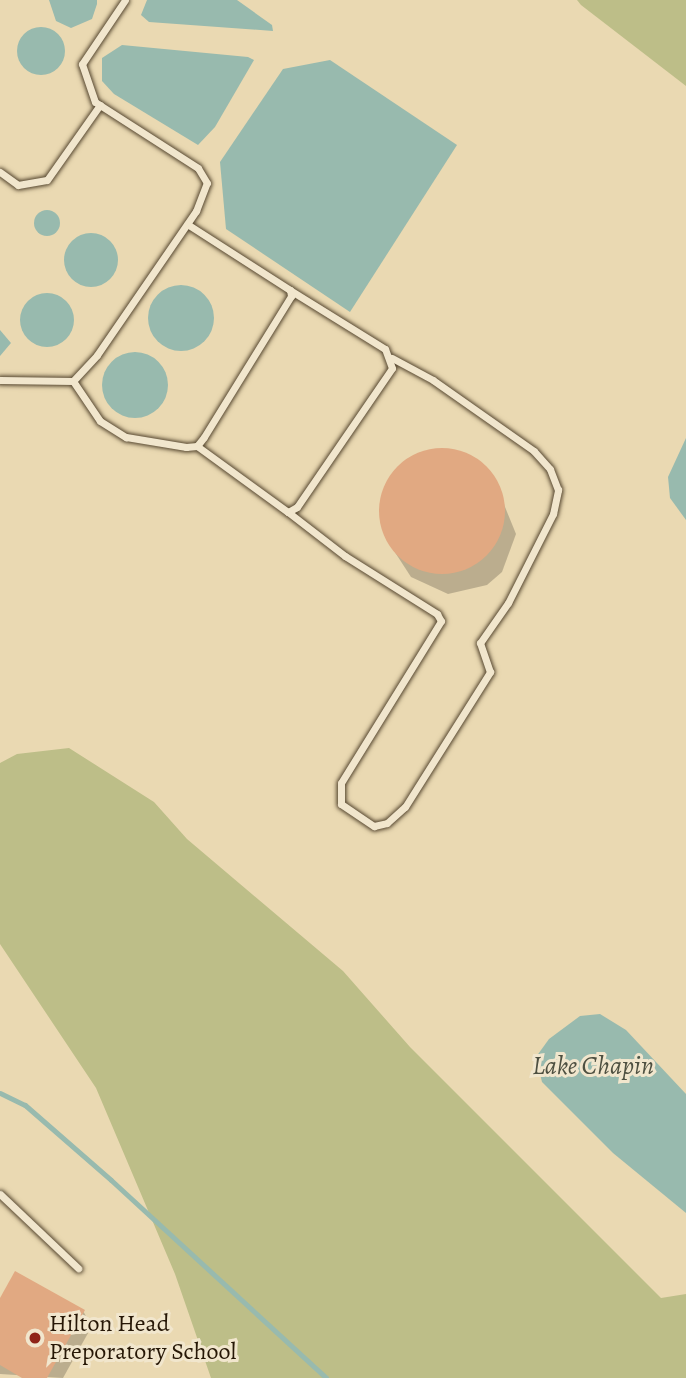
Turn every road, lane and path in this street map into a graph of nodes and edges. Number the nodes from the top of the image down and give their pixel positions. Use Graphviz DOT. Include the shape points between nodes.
graph roads {
  1 [pos="125,0"];
  2 [pos="100,105"];
  3 [pos="0,172"];
  4 [pos="187,224"];
  5 [pos="290,290"];
  6 [pos="391,358"];
  7 [pos="0,380"];
  8 [pos="73,381"];
  9 [pos="197,446"];
  10 [pos="288,512"];
  11 [pos="0,1194"];
  12 [pos="78,1268"];
  1 -- 2 [label="lane" via="82,64"];
  2 -- 3 [label="lane" via="47,180 18,185"];
  2 -- 4 [label="lane" via="198,168 207,183"];
  4 -- 5 [label="lane"];
  4 -- 8 [label="lane" via="97,355"];
  5 -- 6 [label="lane" via="385,349"];
  5 -- 9 [label="lane" via="272,329"];
  6 -- 10 [label="lane" via="391,368 297,507"];
  6 -- 10 [label="lane" via="433,380 534,451 550,469 558,490 553,514 508,603 481,643 490,671 405,807 387,823 374,825 341,804 341,783 441,621"];
  7 -- 8 [label="lane"];
  8 -- 9 [label="lane" via="83,400 126,438"];
  9 -- 10 [label="lane"];
  11 -- 12 [label="lane"];
}
